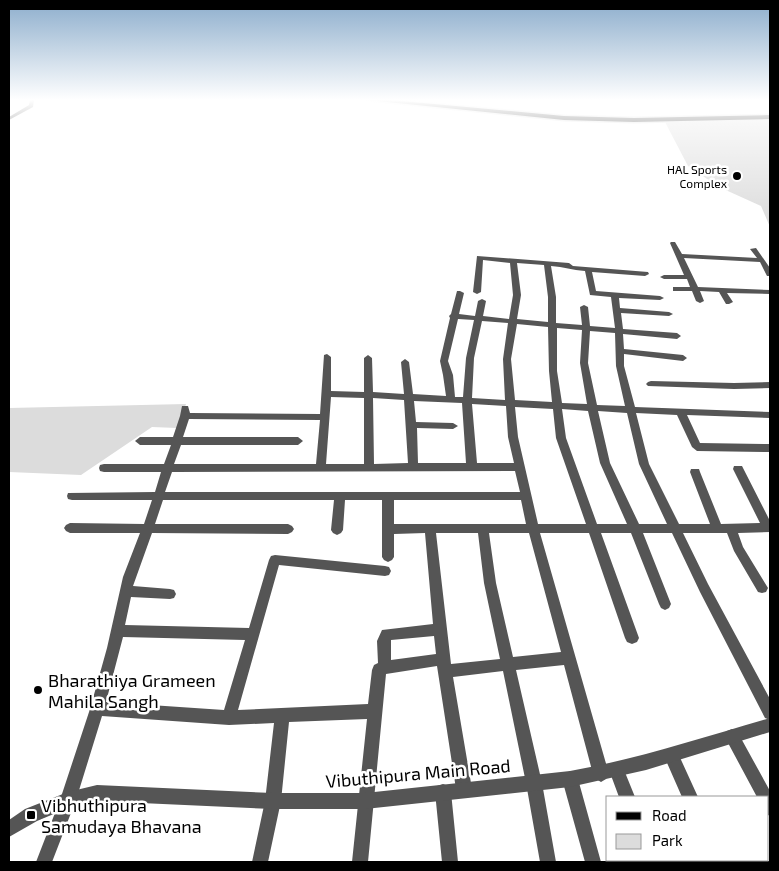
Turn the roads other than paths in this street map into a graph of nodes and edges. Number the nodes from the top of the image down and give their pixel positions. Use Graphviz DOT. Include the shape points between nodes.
graph roads {
  1 [pos="673,243"];
  2 [pos="700,247"];
  3 [pos="728,249"];
  4 [pos="754,249"];
  5 [pos="679,256"];
  6 [pos="704,257"];
  7 [pos="734,259"];
  8 [pos="762,260"];
  9 [pos="513,261"];
  10 [pos="547,264"];
  11 [pos="588,269"];
  12 [pos="645,274"];
  13 [pos="770,274"];
  14 [pos="664,277"];
  15 [pos="689,278"];
  16 [pos="676,289"];
  17 [pos="694,289"];
  18 [pos="722,290"];
  19 [pos="477,292"];
  20 [pos="770,292"];
  21 [pos="460,293"];
  22 [pos="615,295"];
  23 [pos="660,298"];
  24 [pos="482,300"];
  25 [pos="700,301"];
  26 [pos="729,302"];
  27 [pos="584,307"];
  28 [pos="616,310"];
  29 [pos="669,314"];
  30 [pos="453,316"];
  31 [pos="479,319"];
  32 [pos="514,322"];
  33 [pos="554,325"];
  34 [pos="586,328"];
  35 [pos="619,331"];
  36 [pos="677,336"];
  37 [pos="619,352"];
  38 [pos="327,357"];
  39 [pos="368,358"];
  40 [pos="683,358"];
  41 [pos="405,362"];
  42 [pos="651,384"];
  43 [pos="770,385"];
  44 [pos="326,394"];
  45 [pos="368,394"];
  46 [pos="408,398"];
  47 [pos="451,400"];
  48 [pos="467,402"];
  49 [pos="510,404"];
  50 [pos="556,406"];
  51 [pos="592,408"];
  52 [pos="631,410"];
  53 [pos="681,412"];
  54 [pos="770,415"];
  55 [pos="326,417"];
  56 [pos="412,425"];
  57 [pos="453,426"];
  58 [pos="140,441"];
  59 [pos="298,441"];
  60 [pos="176,442"];
  61 [pos="770,448"];
  62 [pos="321,467"];
  63 [pos="369,467"];
  64 [pos="414,467"];
  65 [pos="472,467"];
  66 [pos="518,467"];
  67 [pos="104,468"];
  68 [pos="167,468"];
  69 [pos="738,469"];
  70 [pos="695,472"];
  71 [pos="72,496"];
  72 [pos="340,496"];
  73 [pos="388,496"];
  74 [pos="525,496"];
  75 [pos="158,497"];
  76 [pos="70,528"];
  77 [pos="148,528"];
  78 [pos="390,528"];
  79 [pos="430,528"];
  80 [pos="483,528"];
  81 [pos="533,528"];
  82 [pos="593,528"];
  83 [pos="635,528"];
  84 [pos="676,528"];
  85 [pos="717,528"];
  86 [pos="730,528"];
  87 [pos="769,528"];
  88 [pos="288,529"];
  89 [pos="337,530"];
  90 [pos="388,557"];
  91 [pos="385,571"];
  92 [pos="762,588"];
  93 [pos="128,591"];
  94 [pos="170,594"];
  95 [pos="664,604"];
  96 [pos="440,629"];
  97 [pos="118,631"];
  98 [pos="252,634"];
  99 [pos="632,638"];
  100 [pos="568,658"];
  101 [pos="509,664"];
  102 [pos="444,665"];
  103 [pos="384,667"];
  104 [pos="97,709"];
  105 [pos="375,711"];
  106 [pos="770,713"];
  107 [pos="282,716"];
  108 [pos="229,718"];
  109 [pos="770,725"];
  110 [pos="732,736"];
  111 [pos="672,756"];
  112 [pos="617,770"];
  113 [pos="601,774"];
  114 [pos="570,779"];
  115 [pos="534,783"];
  116 [pos="464,789"];
  117 [pos="443,792"];
  118 [pos="627,796"];
  119 [pos="690,796"];
  120 [pos="764,796"];
  121 [pos="68,800"];
  122 [pos="273,801"];
  123 [pos="365,801"];
  124 [pos="9,829"];
  125 [pos="44,862"];
  126 [pos="260,862"];
  127 [pos="360,862"];
  128 [pos="450,862"];
  129 [pos="548,862"];
  130 [pos="593,862"];
  1 -- 5 [label="street"];
  2 -- 6 [label="street"];
  3 -- 7 [label="street"];
  4 -- 8 [label="street"];
  5 -- 6 [label="street"];
  5 -- 15 [label="street"];
  6 -- 7 [label="street"];
  7 -- 8 [label="street"];
  8 -- 13 [label="street"];
  9 -- 10 [label="street"];
  9 -- 19 [label="street" via="480,258"];
  9 -- 32 [label="street"];
  10 -- 11 [label="street"];
  10 -- 33 [label="street"];
  11 -- 12 [label="street"];
  11 -- 22 [label="street" via="593,293"];
  14 -- 15 [label="street"];
  15 -- 17 [label="street"];
  16 -- 17 [label="street"];
  17 -- 18 [label="street"];
  17 -- 25 [label="street"];
  18 -- 20 [label="street"];
  18 -- 26 [label="street"];
  21 -- 30 [label="street"];
  22 -- 23 [label="street"];
  22 -- 28 [label="street"];
  24 -- 31 [label="street"];
  27 -- 34 [label="street"];
  28 -- 29 [label="street"];
  28 -- 35 [label="street"];
  30 -- 31 [label="street"];
  30 -- 47 [label="street" via="444,361"];
  31 -- 32 [label="street"];
  31 -- 48 [label="street" via="470,358"];
  32 -- 33 [label="street"];
  32 -- 49 [label="street" via="507,359"];
  33 -- 34 [label="street"];
  33 -- 50 [label="street"];
  34 -- 35 [label="street"];
  34 -- 51 [label="street" via="584,363"];
  35 -- 36 [label="street"];
  35 -- 37 [label="street"];
  37 -- 40 [label="street"];
  37 -- 52 [label="street"];
  38 -- 44 [label="street"];
  39 -- 45 [label="street"];
  41 -- 46 [label="street"];
  42 -- 43 [label="street"];
  44 -- 45 [label="street"];
  44 -- 55 [label="street"];
  45 -- 46 [label="street"];
  45 -- 63 [label="street"];
  46 -- 47 [label="street"];
  46 -- 56 [label="street"];
  47 -- 48 [label="street"];
  48 -- 49 [label="street"];
  48 -- 65 [label="street"];
  49 -- 50 [label="street"];
  49 -- 66 [label="street"];
  50 -- 51 [label="street"];
  50 -- 82 [label="street" via="561,438"];
  51 -- 52 [label="street"];
  51 -- 83 [label="street" via="606,463"];
  52 -- 53 [label="street"];
  52 -- 84 [label="street" via="644,464"];
  53 -- 54 [label="street"];
  53 -- 61 [label="street" via="697,447"];
  55 -- 60 [label="street" via="185,412"];
  55 -- 62 [label="street"];
  56 -- 57 [label="street"];
  56 -- 64 [label="street"];
  58 -- 60 [label="street"];
  59 -- 60 [label="street"];
  60 -- 68 [label="street"];
  62 -- 63 [label="street"];
  62 -- 68 [label="street"];
  63 -- 64 [label="street"];
  64 -- 65 [label="street"];
  65 -- 66 [label="street"];
  66 -- 74 [label="street"];
  67 -- 68 [label="street"];
  68 -- 75 [label="street"];
  69 -- 87 [label="street"];
  70 -- 85 [label="street"];
  71 -- 75 [label="street"];
  72 -- 73 [label="street"];
  72 -- 75 [label="street"];
  72 -- 89 [label="street"];
  73 -- 74 [label="street"];
  73 -- 78 [label="street"];
  74 -- 81 [label="street"];
  75 -- 77 [label="street"];
  76 -- 77 [label="street"];
  77 -- 88 [label="street"];
  77 -- 93 [label="street" via="129,577"];
  78 -- 79 [label="street"];
  78 -- 90 [label="street"];
  79 -- 80 [label="street"];
  79 -- 96 [label="street"];
  80 -- 81 [label="street"];
  80 -- 101 [label="street" via="490,584"];
  81 -- 82 [label="street"];
  81 -- 100 [label="street"];
  82 -- 83 [label="street"];
  82 -- 99 [label="street"];
  83 -- 84 [label="street"];
  83 -- 95 [label="street"];
  84 -- 85 [label="street"];
  84 -- 106 [label="street"];
  85 -- 86 [label="street"];
  86 -- 87 [label="street"];
  86 -- 92 [label="street"];
  91 -- 98 [label="street" via="275,560"];
  93 -- 94 [label="street"];
  93 -- 97 [label="street"];
  96 -- 102 [label="street"];
  96 -- 103 [label="street" via="388,634 384,641"];
  97 -- 98 [label="street"];
  97 -- 104 [label="street"];
  98 -- 108 [label="street"];
  100 -- 101 [label="street"];
  100 -- 113 [label="street"];
  101 -- 102 [label="street"];
  101 -- 115 [label="street"];
  102 -- 103 [label="street"];
  102 -- 116 [label="street"];
  103 -- 105 [label="street" via="379,670"];
  104 -- 108 [label="street"];
  104 -- 121 [label="street"];
  105 -- 107 [label="street"];
  105 -- 123 [label="street"];
  107 -- 108 [label="street"];
  107 -- 122 [label="street"];
  109 -- 110 [label="street, Vibuthipura Main Road"];
  110 -- 111 [label="street, Vibuthipura Main Road"];
  110 -- 120 [label="street"];
  111 -- 112 [label="street, Vibuthipura Main Road"];
  111 -- 119 [label="street"];
  112 -- 113 [label="street, Vibuthipura Main Road"];
  112 -- 118 [label="street"];
  113 -- 114 [label="street, Vibuthipura Main Road"];
  114 -- 115 [label="street, Vibuthipura Main Road"];
  114 -- 130 [label="street"];
  115 -- 116 [label="street, Vibuthipura Main Road"];
  115 -- 129 [label="street"];
  116 -- 117 [label="street, Vibuthipura Main Road"];
  117 -- 123 [label="street, Vibuthipura Main Road"];
  117 -- 128 [label="street"];
  121 -- 122 [label="street, Vibuthipura Main Road" via="97,793"];
  121 -- 124 [label="street, Vibuthipura Main Road" via="31,815"];
  121 -- 125 [label="street"];
  122 -- 123 [label="street, Vibuthipura Main Road"];
  122 -- 126 [label="street"];
  123 -- 127 [label="street"];
}
